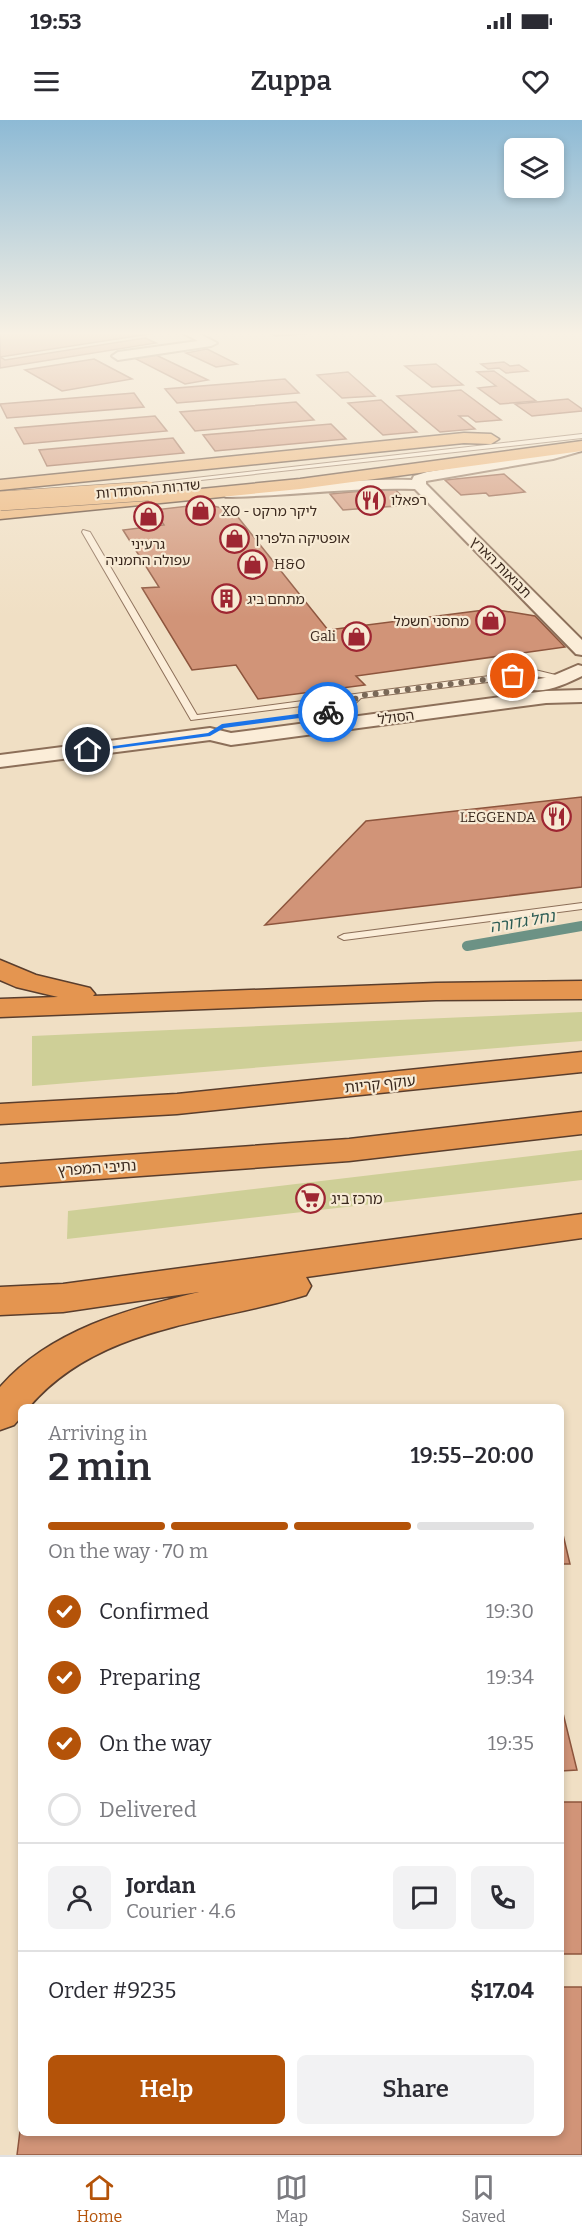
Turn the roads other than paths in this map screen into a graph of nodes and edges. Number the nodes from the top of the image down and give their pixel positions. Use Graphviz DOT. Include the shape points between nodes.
graph roads {
  1 [pos="582,429"];
  2 [pos="582,436"];
  3 [pos="491,439"];
  4 [pos="582,445"];
  5 [pos="0,485"];
  6 [pos="418,485"];
  7 [pos="78,491"];
  8 [pos="0,494"];
  9 [pos="188,494"];
  10 [pos="0,501"];
  11 [pos="0,507"];
  12 [pos="0,514"];
  13 [pos="86,532"];
  14 [pos="582,650"];
  15 [pos="577,677"];
  16 [pos="582,696"];
  17 [pos="352,703"];
  18 [pos="210,734"];
  19 [pos="0,761"];
  20 [pos="582,906"];
  21 [pos="344,937"];
  22 [pos="0,969"];
  23 [pos="582,990"];
  24 [pos="138,1005"];
  25 [pos="0,1008"];
  26 [pos="582,1062"];
  27 [pos="0,1114"];
  28 [pos="582,1123"];
  29 [pos="0,1175"];
  30 [pos="582,1226"];
  31 [pos="526,1234"];
  32 [pos="0,1301"];
  33 [pos="0,1414"];
  1 -- 3 [label="highway, שדרות ההסתדרות"];
  2 -- 7 [label="lane"];
  3 -- 5 [label="highway" via="464,438"];
  3 -- 8 [label="highway, שדרות ההסתדרות"];
  4 -- 6 [label="street" via="553,455 427,476 419,479"];
  4 -- 9 [label="highway" via="300,484"];
  4 -- 10 [label="highway, שדרות ההסתדרות, bridge" via="148,491"];
  6 -- 9 [label="street" via="371,483 279,492"];
  6 -- 14 [label="street, תבואות הארץ"];
  7 -- 8 [label="lane"];
  7 -- 11 [label="lane"];
  9 -- 12 [label="highway"];
  13 -- 17 [label="lane" via="194,718"];
  15 -- 17 [label="street, הסולל" via="540,685"];
  16 -- 18 [label="street, הסולל" via="554,696 231,739"];
  17 -- 18 [label="street, הסולל" via="222,726"];
  18 -- 19 [label="street, הסולל"];
  20 -- 21 [label="lane"];
  22 -- 24 [label="highway" via="48,987"];
  23 -- 24 [label="highway" via="488,989"];
  24 -- 25 [label="highway"];
  26 -- 27 [label="highway, עוקף קריות" via="177,1104"];
  28 -- 29 [label="highway, נתיבי המפרץ" via="349,1150"];
  30 -- 31 [label="highway"];
  31 -- 32 [label="highway" via="63,1298"];
  31 -- 33 [label="highway" via="157,1316 105,1335 50,1364 13,1395"];
}
